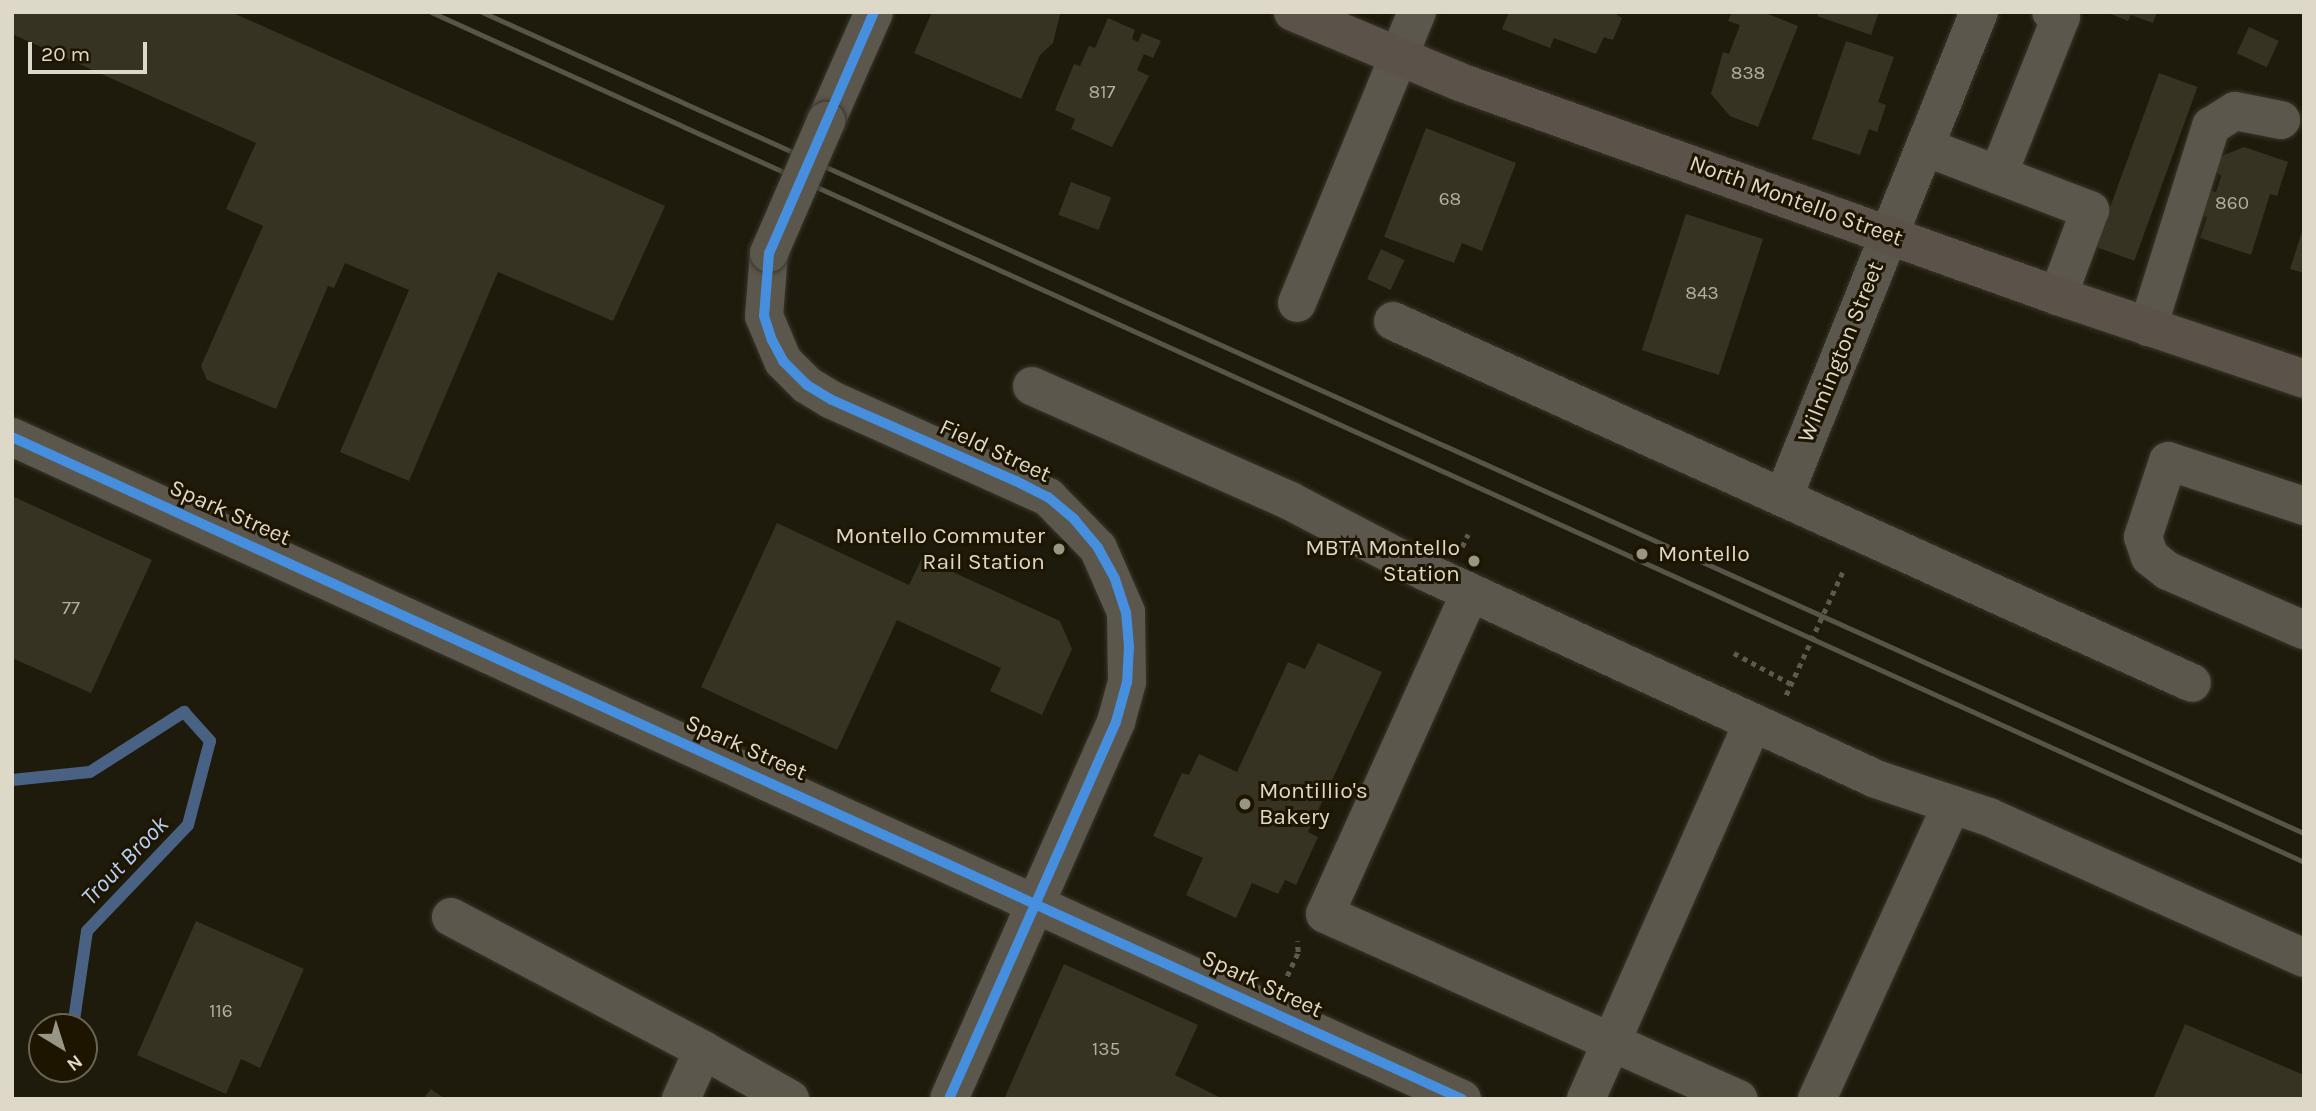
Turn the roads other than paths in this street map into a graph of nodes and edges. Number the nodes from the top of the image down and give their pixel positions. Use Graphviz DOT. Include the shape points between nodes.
graph roads {
  1 [pos="874,12"];
  2 [pos="1293,12"];
  3 [pos="1416,12"];
  4 [pos="1979,12"];
  5 [pos="2051,12"];
  6 [pos="1398,58"];
  7 [pos="2281,120"];
  8 [pos="1924,147"];
  9 [pos="1998,175"];
  10 [pos="1889,234"];
  11 [pos="2058,296"];
  12 [pos="1297,303"];
  13 [pos="1393,321"];
  14 [pos="2148,327"];
  15 [pos="2304,379"];
  16 [pos="1032,386"];
  17 [pos="12,437"];
  18 [pos="1783,498"];
  19 [pos="2304,506"];
  20 [pos="1471,593"];
  21 [pos="2304,630"];
  22 [pos="2192,683"];
  23 [pos="1762,727"];
  24 [pos="1952,804"];
  25 [pos="1038,904"];
  26 [pos="451,917"];
  27 [pos="2304,958"];
  28 [pos="1610,1043"];
  29 [pos="703,1050"];
  30 [pos="1443,1095"];
  31 [pos="681,1099"];
  32 [pos="790,1099"];
  33 [pos="949,1099"];
  34 [pos="1586,1099"];
  35 [pos="1739,1099"];
  36 [pos="1817,1099"];
  1 -- 25 [label="street, Field Street, bridge" via="769,253 764,316 783,361 807,384 856,412 1048,497 1090,538 1115,579 1126,612 1127,682 1116,722"];
  2 -- 6 [label="main road, North Montello Street"];
  3 -- 6 [label="street"];
  4 -- 8 [label="street, Wilmington Street"];
  5 -- 9 [label="street" via="2061,17"];
  6 -- 10 [label="main road, North Montello Street"];
  6 -- 12 [label="street"];
  7 -- 14 [label="street" via="2235,111 2211,126"];
  8 -- 9 [label="street"];
  8 -- 10 [label="street, Wilmington Street"];
  9 -- 11 [label="street" via="2090,210"];
  10 -- 11 [label="main road, North Montello Street"];
  10 -- 18 [label="street, Wilmington Street"];
  11 -- 14 [label="main road, North Montello Street"];
  13 -- 18 [label="street"];
  14 -- 15 [label="main road, North Montello Street"];
  16 -- 20 [label="street" via="1290,501"];
  17 -- 25 [label="street, Spark Street"];
  18 -- 22 [label="street"];
  19 -- 21 [label="street" via="2168,461 2143,537 2150,557 2184,580"];
  20 -- 23 [label="street"];
  20 -- 28 [label="street" via="1325,914"];
  23 -- 24 [label="street" via="1876,779"];
  23 -- 28 [label="street"];
  24 -- 27 [label="street"];
  24 -- 36 [label="street"];
  25 -- 30 [label="street, Spark Street"];
  25 -- 33 [label="street, Field Street"];
  26 -- 29 [label="street"];
  28 -- 34 [label="street"];
  28 -- 35 [label="street"];
  29 -- 31 [label="street"];
  29 -- 32 [label="street"];
}
